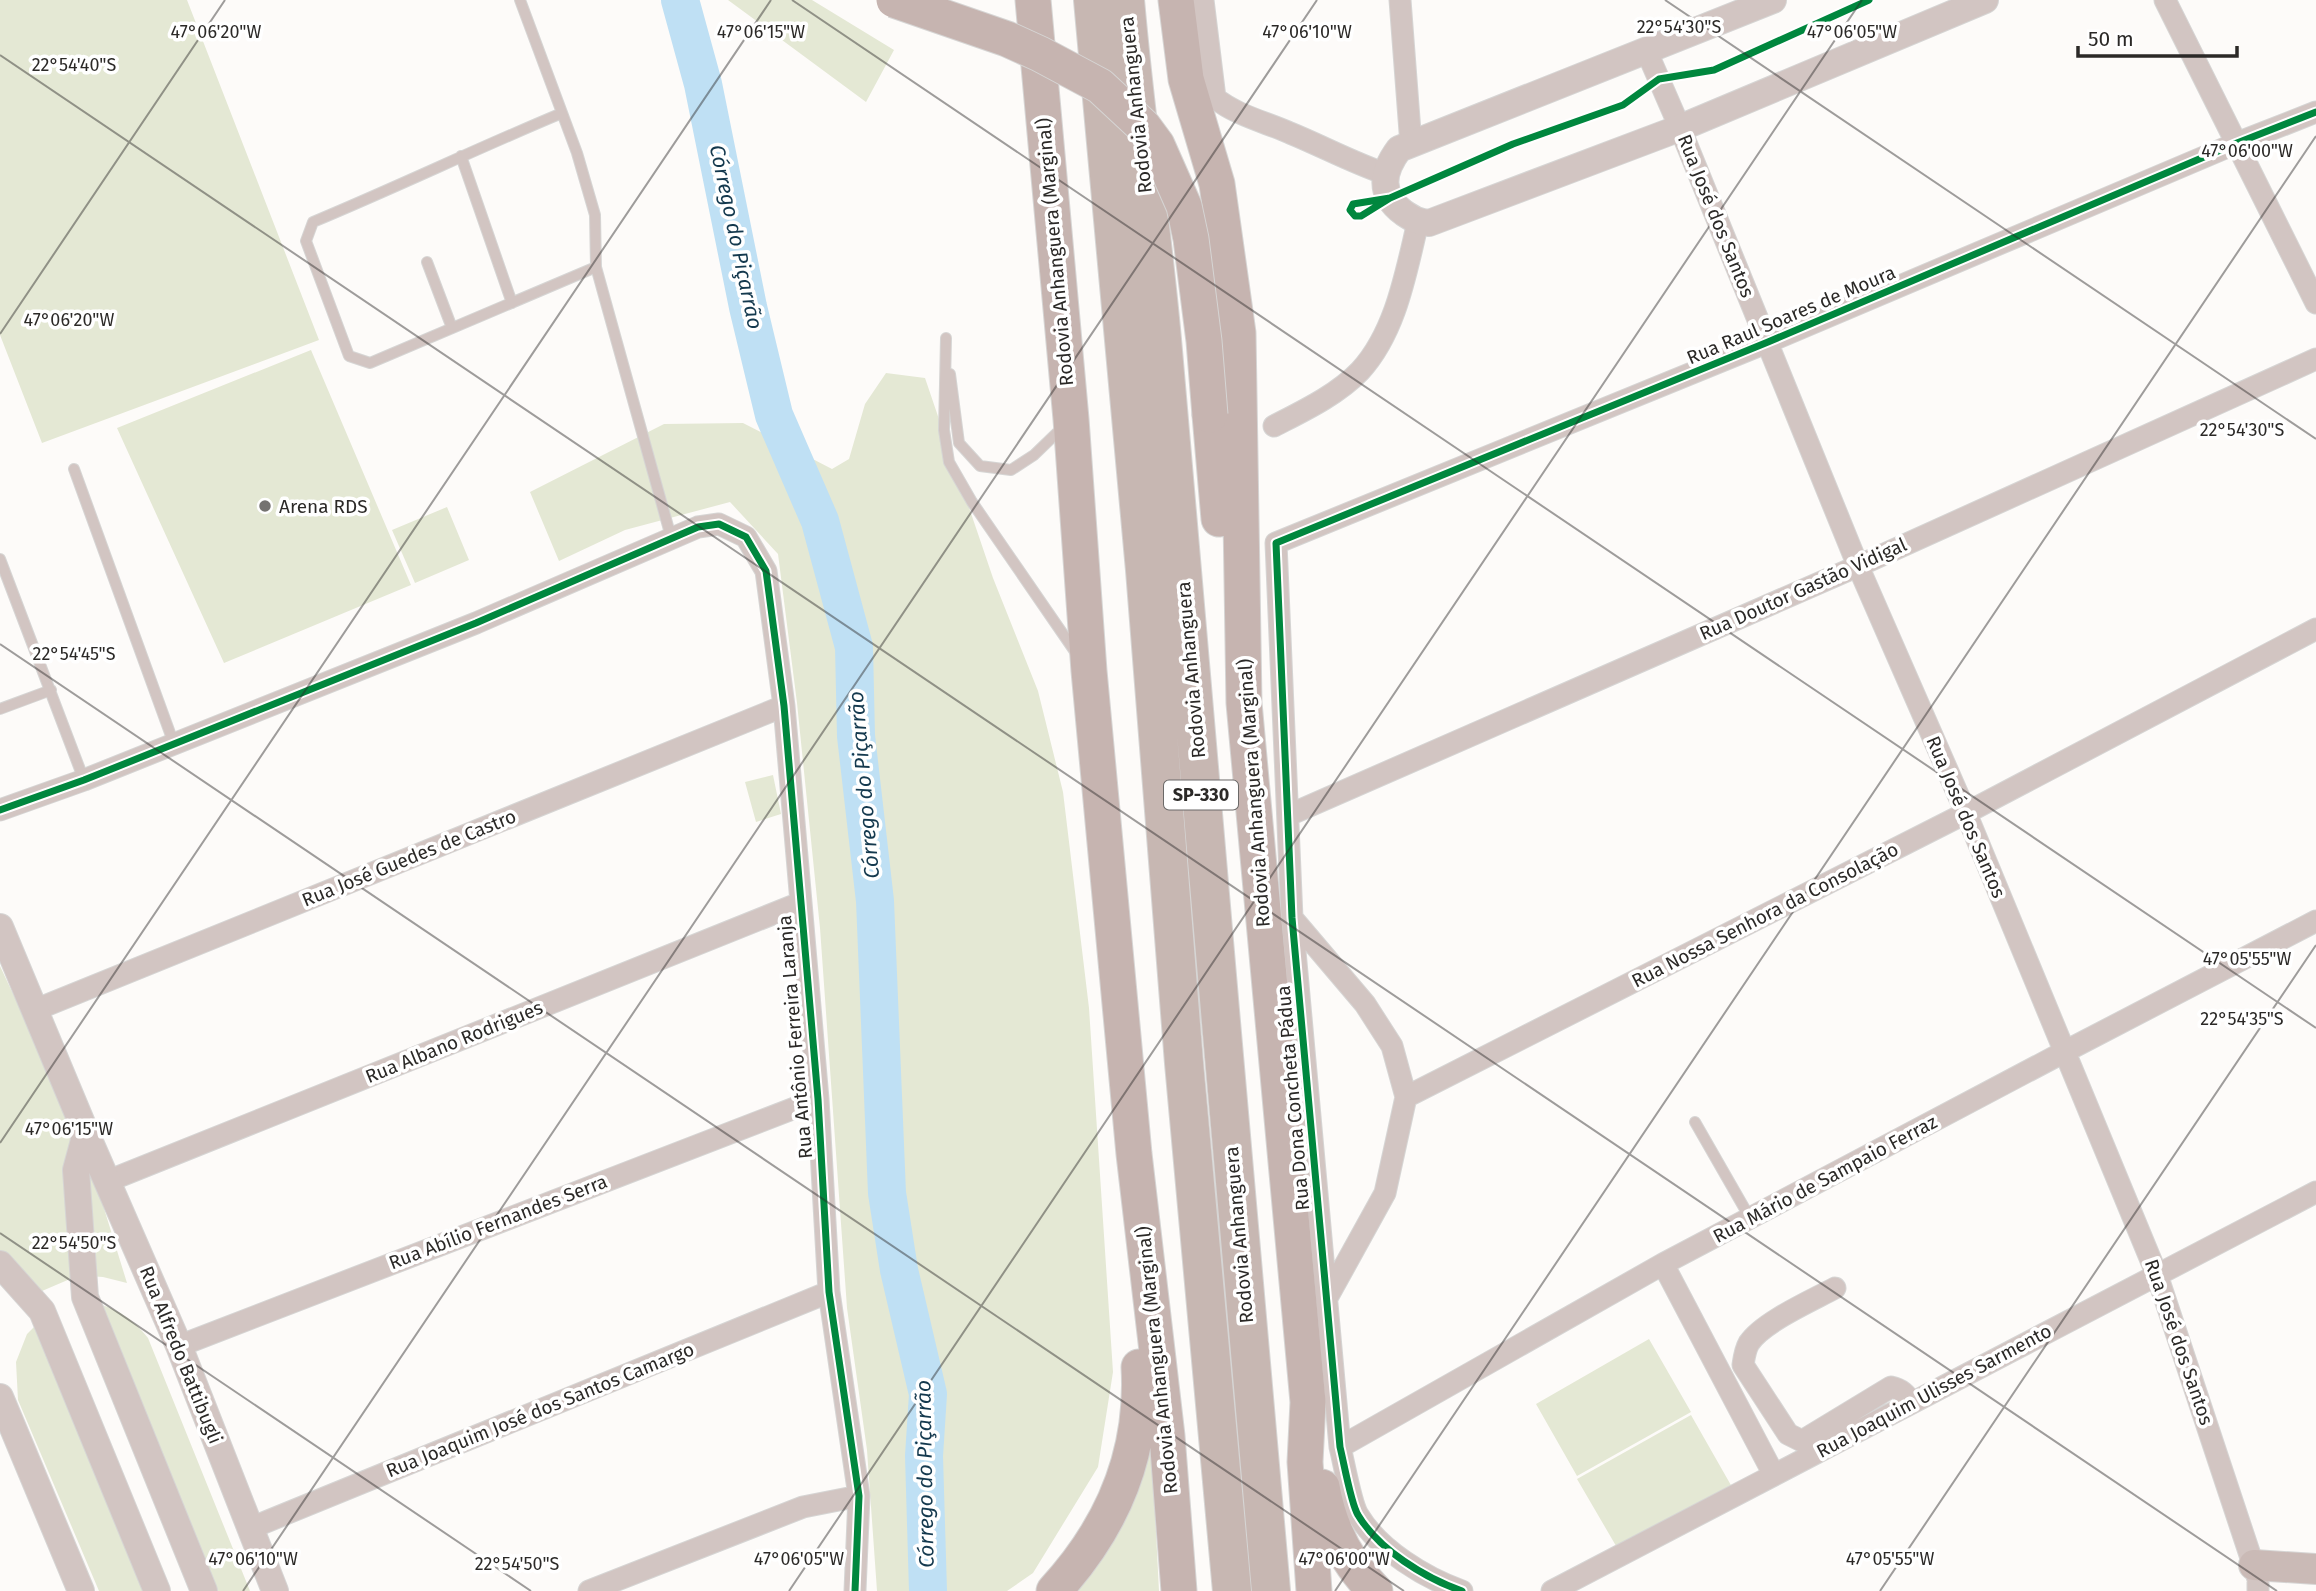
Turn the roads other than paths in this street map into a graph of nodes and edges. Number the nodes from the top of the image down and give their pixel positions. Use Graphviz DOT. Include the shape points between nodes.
graph roads {
  1 [pos="520,0"];
  2 [pos="894,0"];
  3 [pos="1026,0"];
  4 [pos="1033,0"];
  5 [pos="1093,0"];
  6 [pos="1125,0"];
  7 [pos="1176,0"];
  8 [pos="1203,0"];
  9 [pos="1401,0"];
  10 [pos="1773,0"];
  11 [pos="1985,0"];
  12 [pos="2165,0"];
  13 [pos="1035,36"];
  14 [pos="1647,52"];
  15 [pos="562,113"];
  16 [pos="2316,113"];
  17 [pos="1681,128"];
  18 [pos="2237,143"];
  19 [pos="1410,145"];
  20 [pos="461,156"];
  21 [pos="1386,174"];
  22 [pos="1418,222"];
  23 [pos="427,262"];
  24 [pos="596,267"];
  25 [pos="512,303"];
  26 [pos="2316,303"];
  27 [pos="452,328"];
  28 [pos="1768,342"];
  29 [pos="2316,359"];
  30 [pos="1071,419"];
  31 [pos="1274,426"];
  32 [pos="74,468"];
  33 [pos="671,537"];
  34 [pos="1276,543"];
  35 [pos="0,559"];
  36 [pos="1858,566"];
  37 [pos="2316,629"];
  38 [pos="1090,671"];
  39 [pos="51,690"];
  40 [pos="1244,703"];
  41 [pos="783,706"];
  42 [pos="0,709"];
  43 [pos="174,744"];
  44 [pos="84,780"];
  45 [pos="0,810"];
  46 [pos="1966,813"];
  47 [pos="1289,815"];
  48 [pos="800,902"];
  49 [pos="1292,919"];
  50 [pos="2316,921"];
  51 [pos="3,936"];
  52 [pos="34,1010"];
  53 [pos="2064,1052"];
  54 [pos="1406,1097"];
  55 [pos="818,1099"];
  56 [pos="1695,1122"];
  57 [pos="86,1133"];
  58 [pos="1134,1154"];
  59 [pos="108,1181"];
  60 [pos="2316,1192"];
  61 [pos="1750,1218"];
  62 [pos="0,1264"];
  63 [pos="1663,1265"];
  64 [pos="2157,1275"];
  65 [pos="1835,1288"];
  66 [pos="829,1292"];
  67 [pos="1327,1298"];
  68 [pos="179,1346"];
  69 [pos="0,1397"];
  70 [pos="1308,1402"];
  71 [pos="1912,1402"];
  72 [pos="1340,1447"];
  73 [pos="1774,1475"];
  74 [pos="859,1496"];
  75 [pos="251,1528"];
  76 [pos="2316,1569"];
  77 [pos="2256,1578"];
  78 [pos="81,1591"];
  79 [pos="157,1591"];
  80 [pos="204,1591"];
  81 [pos="275,1591"];
  82 [pos="589,1591"];
  83 [pos="855,1591"];
  84 [pos="1054,1591"];
  85 [pos="1179,1591"];
  86 [pos="1232,1591"];
  87 [pos="1271,1591"];
  88 [pos="1314,1591"];
  89 [pos="1376,1591"];
  90 [pos="1462,1591"];
  91 [pos="1552,1591"];
  1 -- 15 [label="lane"];
  2 -- 40 [label="highway, bridge" via="1007,38 1100,86 1157,145 1184,206 1191,239 1222,565"];
  3 -- 13 [label="highway"];
  4 -- 13 [label="highway, Rodovia Anhanguera (Marginal)"];
  5 -- 86 [label="highway, Rodovia Anhanguera / SP-330"];
  6 -- 87 [label="highway, Rodovia Anhanguera / SP-330" via="1159,303"];
  7 -- 40 [label="highway, Rodovia Anhanguera (Marginal)" via="1186,79 1217,184 1238,333"];
  8 -- 21 [label="street" via="1215,98"];
  9 -- 19 [label="street"];
  10 -- 14 [label="street"];
  11 -- 17 [label="street"];
  12 -- 18 [label="street"];
  13 -- 30 [label="highway, Rodovia Anhanguera (Marginal)"];
  14 -- 17 [label="street, Rua José dos Santos"];
  14 -- 19 [label="street"];
  15 -- 20 [label="lane"];
  15 -- 24 [label="lane" via="595,215"];
  16 -- 18 [label="street, Rua Raul Soares de Moura"];
  17 -- 22 [label="street" via="1429,223"];
  17 -- 28 [label="street, Rua José dos Santos"];
  18 -- 26 [label="street"];
  18 -- 28 [label="street, Rua Raul Soares de Moura"];
  19 -- 21 [label="street" via="1399,149"];
  20 -- 25 [label="lane"];
  20 -- 27 [label="lane" via="313,222 306,241 349,356 370,363"];
  21 -- 22 [label="street" via="1393,203"];
  22 -- 31 [label="street" via="1397,300 1372,355 1359,372 1316,404"];
  23 -- 27 [label="lane"];
  24 -- 25 [label="lane"];
  24 -- 33 [label="lane"];
  25 -- 27 [label="lane"];
  28 -- 34 [label="street, Rua Raul Soares de Moura"];
  28 -- 36 [label="street, Rua José dos Santos"];
  29 -- 36 [label="street, Rua Doutor Gastão Vidigal"];
  30 -- 38 [label="highway, Rodovia Anhanguera (Marginal)"];
  30 -- 38 [label="lane" via="1011,470 980,466 960,443 946,338 944,430 949,461 972,502"];
  32 -- 43 [label="lane"];
  33 -- 41 [label="street, Rua Antônio Ferreira Laranja" via="719,524 746,537 766,571"];
  33 -- 43 [label="street" via="476,623"];
  34 -- 47 [label="street, Rua Dona Concheta Pádua"];
  35 -- 39 [label="lane"];
  36 -- 46 [label="street, Rua José dos Santos"];
  36 -- 47 [label="street, Rua Doutor Gastão Vidigal"];
  37 -- 46 [label="street, Rua Nossa Senhora da Consolação"];
  38 -- 58 [label="highway, Rodovia Anhanguera (Marginal)"];
  39 -- 42 [label="lane"];
  39 -- 44 [label="lane"];
  40 -- 70 [label="highway, Rodovia Anhanguera (Marginal)"];
  41 -- 48 [label="street, Rua Antônio Ferreira Laranja"];
  41 -- 52 [label="street, Rua José Guedes de Castro"];
  43 -- 44 [label="street"];
  44 -- 45 [label="street"];
  46 -- 53 [label="street, Rua José dos Santos"];
  46 -- 54 [label="street, Rua Nossa Senhora da Consolação"];
  47 -- 49 [label="street, Rua Dona Concheta Pádua"];
  48 -- 55 [label="street, Rua Antônio Ferreira Laranja"];
  48 -- 59 [label="street, Rua Albano Rodrigues"];
  49 -- 54 [label="street" via="1365,1004 1392,1046"];
  49 -- 67 [label="street, Rua Dona Concheta Pádua"];
  50 -- 53 [label="street, Rua Mário de Sampaio Ferraz"];
  51 -- 52 [label="street, Rua Alfredo Battibugli"];
  52 -- 57 [label="street, Rua Alfredo Battibugli"];
  53 -- 61 [label="street, Rua Mário de Sampaio Ferraz"];
  53 -- 64 [label="street, Rua José dos Santos"];
  54 -- 67 [label="street" via="1385,1193"];
  55 -- 66 [label="street, Rua Antônio Ferreira Laranja"];
  55 -- 68 [label="street, Rua Abílio Fernandes Serra"];
  56 -- 61 [label="lane"];
  57 -- 59 [label="street, Rua Alfredo Battibugli"];
  57 -- 80 [label="street" via="76,1170 85,1297"];
  58 -- 84 [label="highway" via="1130,1199 1141,1387 1136,1441 1110,1511"];
  58 -- 85 [label="highway, Rodovia Anhanguera (Marginal)" via="1167,1436"];
  59 -- 68 [label="street, Rua Alfredo Battibugli"];
  60 -- 64 [label="street, Rua Joaquim Ulisses Sarmento"];
  61 -- 63 [label="street, Rua Mário de Sampaio Ferraz"];
  62 -- 79 [label="street" via="42,1311"];
  63 -- 72 [label="street, Rua Mário de Sampaio Ferraz"];
  63 -- 73 [label="street"];
  64 -- 71 [label="street, Rua Joaquim Ulisses Sarmento"];
  64 -- 77 [label="street, Rua José dos Santos"];
  65 -- 71 [label="street" via="1762,1329 1745,1353 1743,1365 1788,1434 1802,1441 1891,1387"];
  66 -- 74 [label="street, Rua Antônio Ferreira Laranja"];
  66 -- 75 [label="street, Rua Joaquim José dos Santos Camargo"];
  67 -- 72 [label="street, Rua Dona Concheta Pádua"];
  68 -- 75 [label="street, Rua Alfredo Battibugli"];
  69 -- 78 [label="street"];
  70 -- 88 [label="highway, Rodovia Anhanguera (Marginal)" via="1305,1462"];
  70 -- 89 [label="highway" via="1328,1513 1350,1560"];
  71 -- 73 [label="street, Rua Joaquim Ulisses Sarmento"];
  72 -- 90 [label="street, Rua Dona Concheta Pádua" via="1357,1514 1384,1546 1414,1568"];
  73 -- 91 [label="street, Rua Joaquim Ulisses Sarmento"];
  74 -- 82 [label="street" via="803,1507"];
  74 -- 83 [label="street, Rua Antônio Ferreira Laranja"];
  75 -- 81 [label="street, Rua Alfredo Battibugli"];
  76 -- 77 [label="main road"];
}
